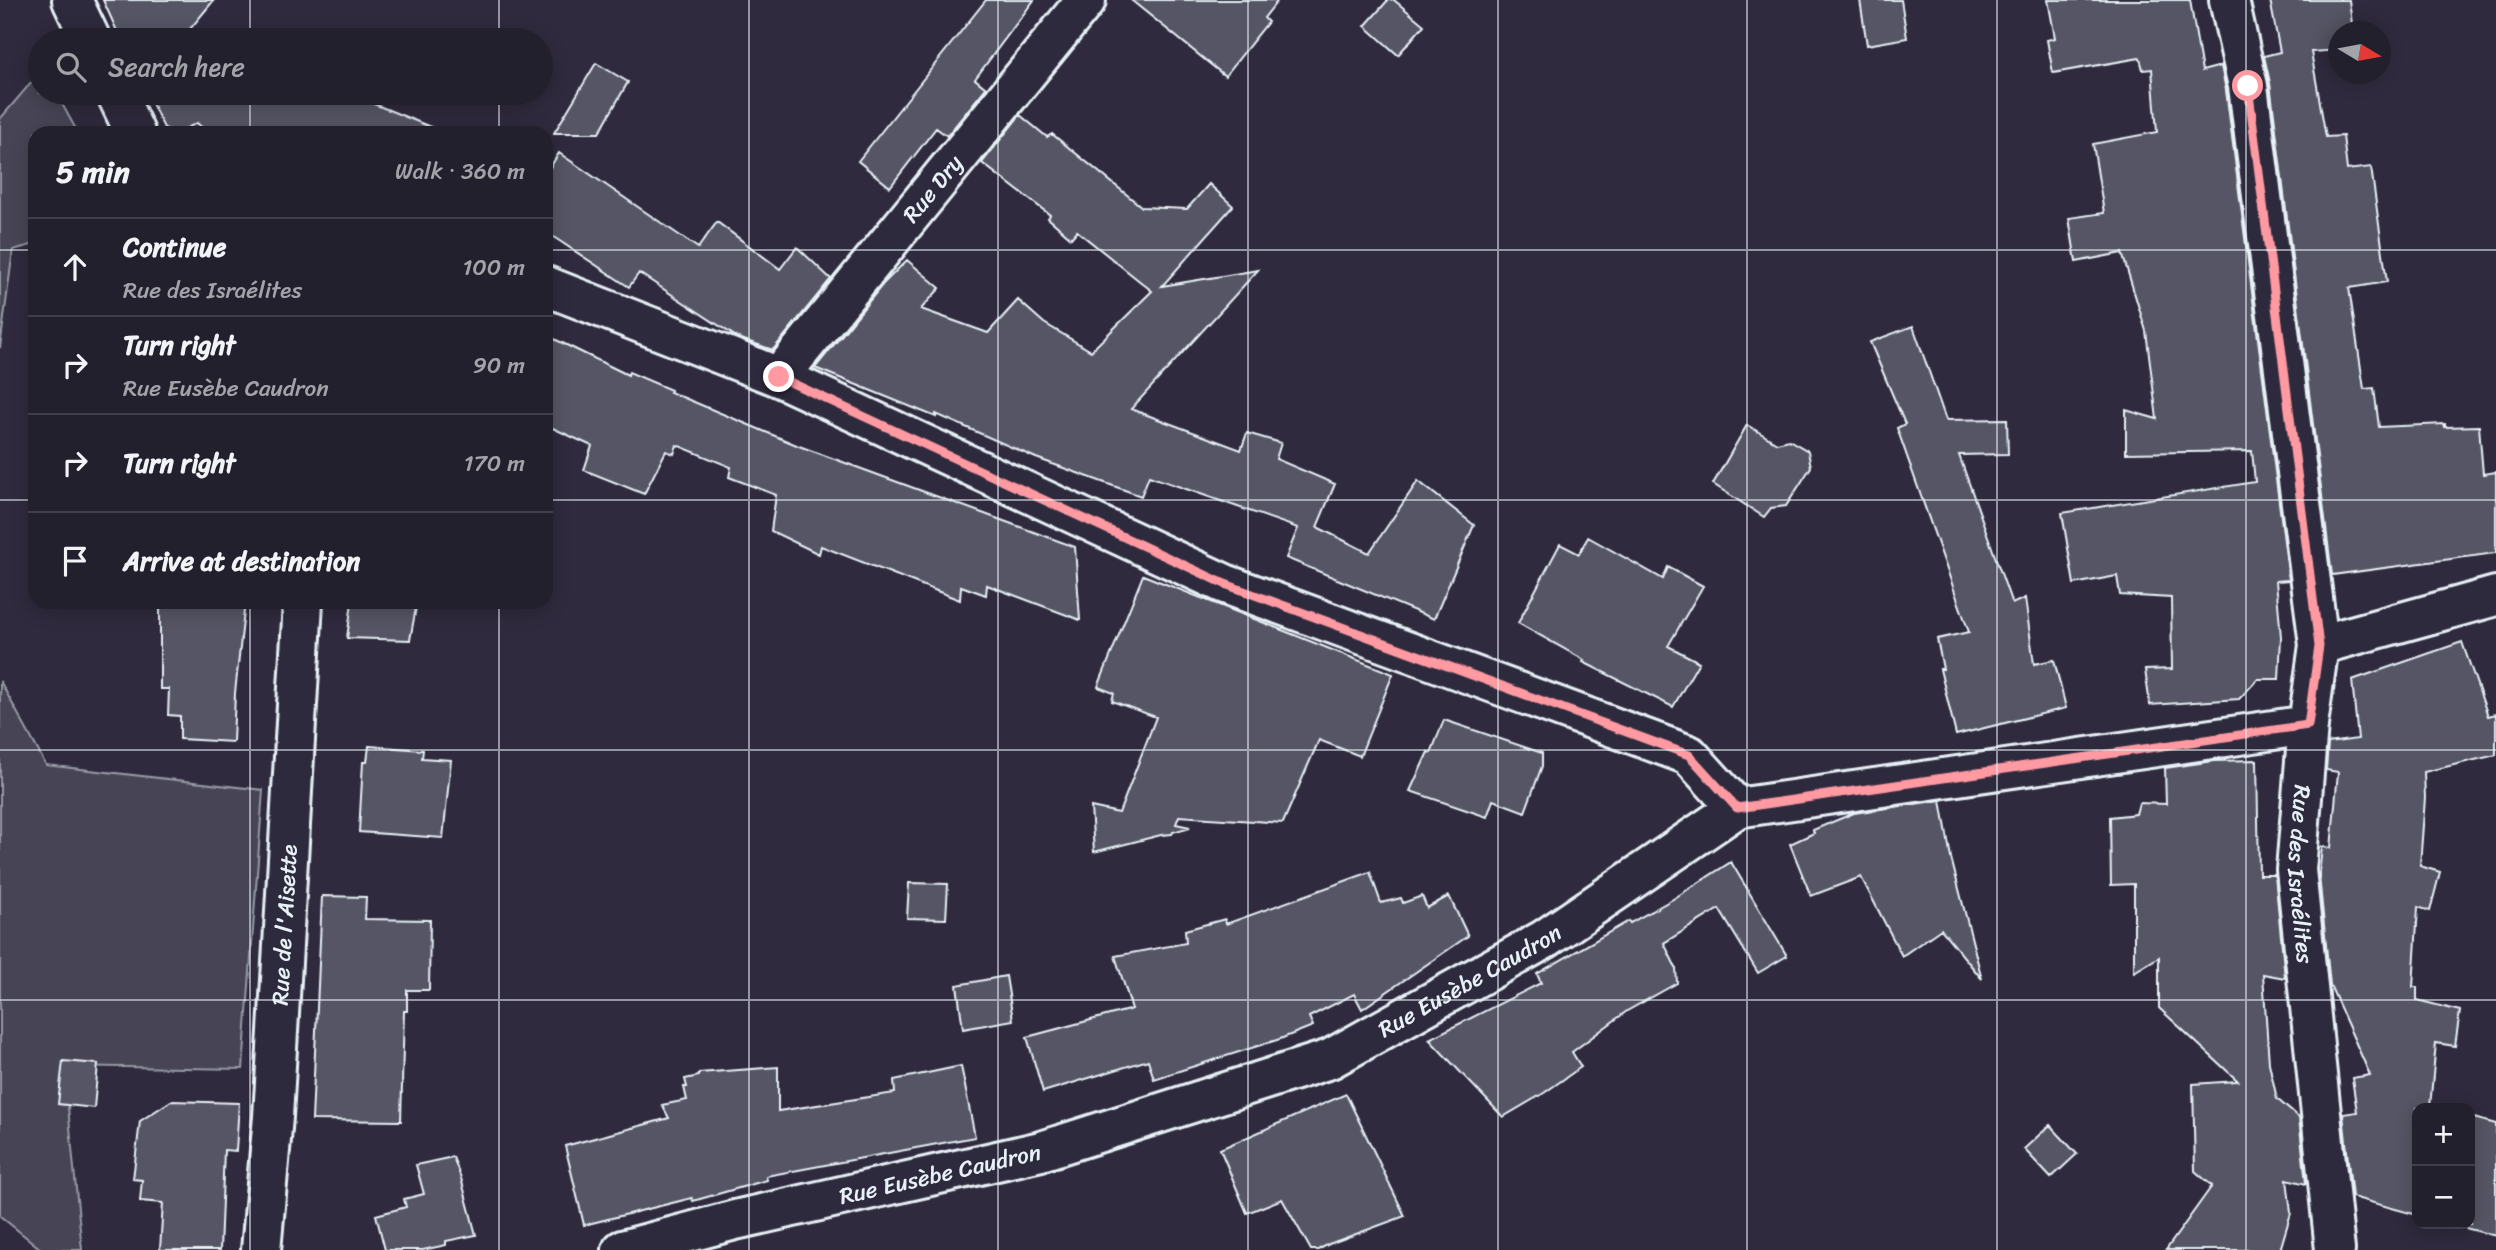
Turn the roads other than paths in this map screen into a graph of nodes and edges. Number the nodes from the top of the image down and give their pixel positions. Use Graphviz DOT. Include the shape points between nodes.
graph roads {
  1 [pos="72,0"];
  2 [pos="1086,0"];
  3 [pos="2229,0"];
  4 [pos="85,28"];
  5 [pos="122,105"];
  6 [pos="132,126"];
  7 [pos="553,289"];
  8 [pos="779,377"];
  9 [pos="2496,596"];
  10 [pos="303,609"];
  11 [pos="2319,646"];
  12 [pos="2308,725"];
  13 [pos="1737,808"];
  14 [pos="261,1250"];
  15 [pos="622,1250"];
  16 [pos="2335,1250"];
  1 -- 4 [label="street"];
  2 -- 8 [label="street, Rue Dry"];
  3 -- 11 [label="street, Rue des Israélites" via="2248,86"];
  5 -- 6 [label="street"];
  7 -- 8 [label="street"];
  8 -- 13 [label="street" via="1225,584 1689,755"];
  9 -- 11 [label="street"];
  10 -- 14 [label="street, Rue de l'Aisette" via="274,1104"];
  11 -- 12 [label="street, Rue des Israélites"];
  12 -- 13 [label="street, Rue Eusèbe Caudron"];
  12 -- 16 [label="street, Rue des Israélites" via="2296,870"];
  13 -- 15 [label="street, Rue Eusèbe Caudron" via="1545,939 1330,1059 1041,1151"];
}
